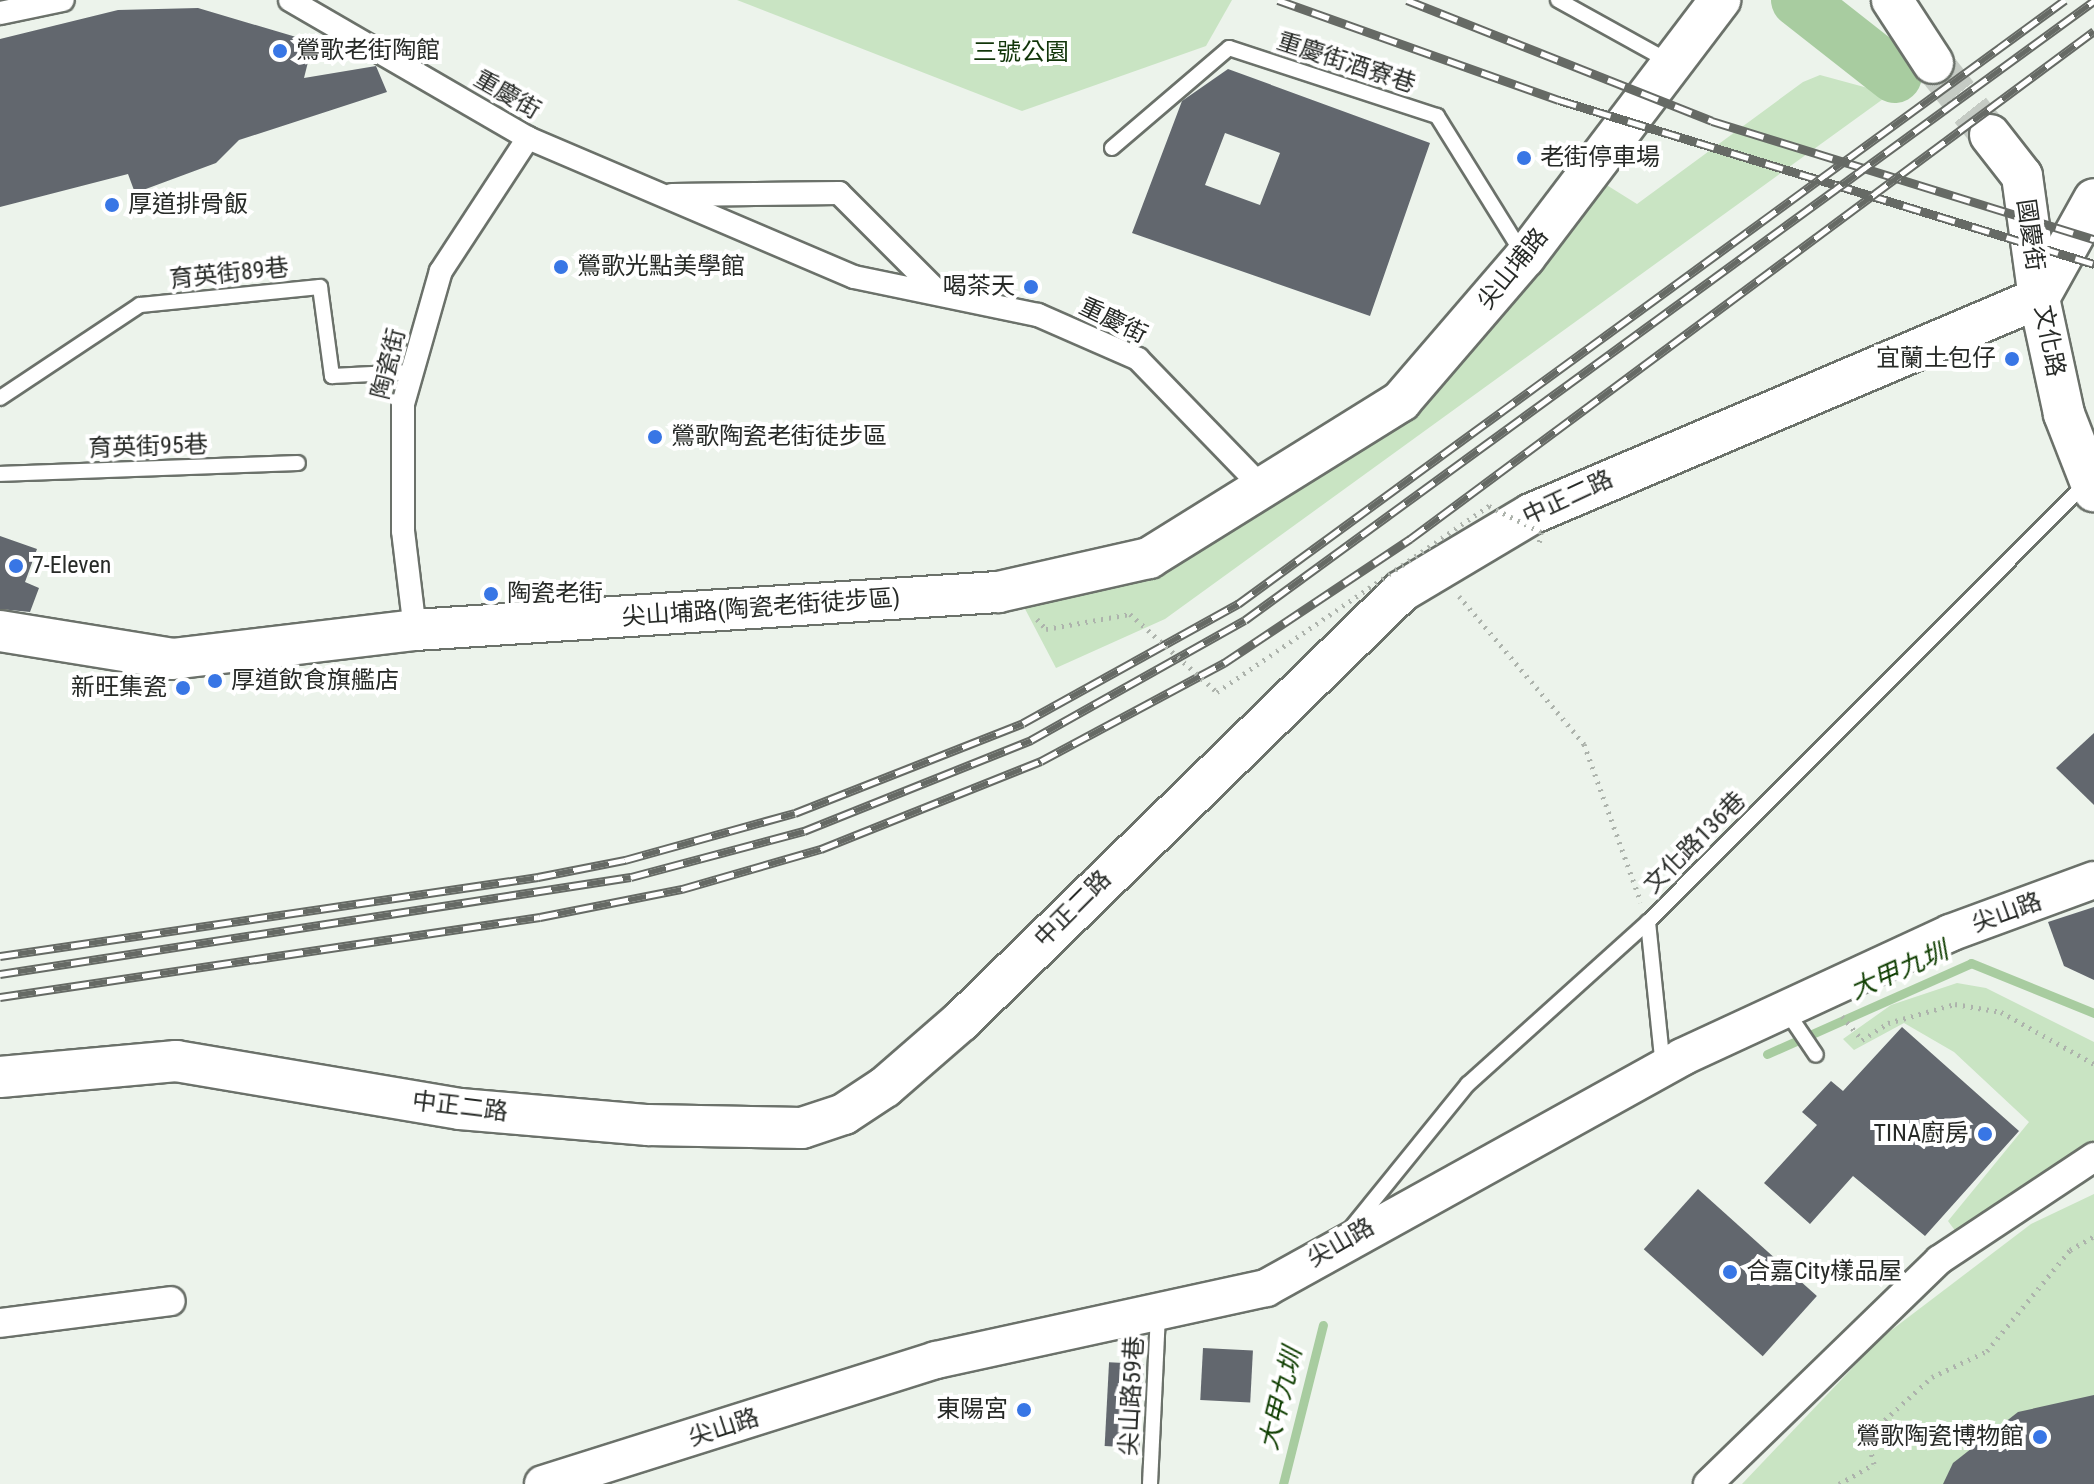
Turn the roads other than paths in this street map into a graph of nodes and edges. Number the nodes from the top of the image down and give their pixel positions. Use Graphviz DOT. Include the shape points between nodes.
graph roads {
  1 [pos="63,0"];
  2 [pos="290,0"];
  3 [pos="1558,0"];
  4 [pos="1892,0"];
  5 [pos="1719,1"];
  6 [pos="0,13"];
  7 [pos="1672,63"];
  8 [pos="1933,63"];
  9 [pos="1990,135"];
  10 [pos="528,138"];
  11 [pos="1112,148"];
  12 [pos="664,195"];
  13 [pos="2094,199"];
  14 [pos="1525,257"];
  15 [pos="941,295"];
  16 [pos="2039,298"];
  17 [pos="412,372"];
  18 [pos="0,398"];
  19 [pos="298,463"];
  20 [pos="0,474"];
  21 [pos="2092,486"];
  22 [pos="1262,487"];
  23 [pos="415,630"];
  24 [pos="0,631"];
  25 [pos="2094,880"];
  26 [pos="1648,922"];
  27 [pos="1790,1018"];
  28 [pos="1816,1055"];
  29 [pos="1663,1067"];
  30 [pos="0,1077"];
  31 [pos="2094,1157"];
  32 [pos="1339,1243"];
  33 [pos="171,1301"];
  34 [pos="1158,1311"];
  35 [pos="0,1323"];
  36 [pos="543,1484"];
  37 [pos="1150,1484"];
  38 [pos="1708,1484"];
  1 -- 6 [label="street"];
  2 -- 10 [label="street, 重慶街"];
  3 -- 7 [label="lane"];
  4 -- 8 [label="main road"];
  5 -- 7 [label="main road, 尖山埔路"];
  7 -- 14 [label="main road, 尖山埔路"];
  9 -- 16 [label="main road, 國慶街" via="2022,176"];
  10 -- 12 [label="street, 重慶街"];
  10 -- 17 [label="street, 陶瓷街" via="441,271"];
  11 -- 14 [label="lane, 重慶街酒寮巷" via="1229,48 1437,116"];
  12 -- 15 [label="street, 重慶街" via="854,277"];
  12 -- 15 [label="street, 重慶街" via="839,193"];
  13 -- 16 [label="main road, 文化路"];
  14 -- 22 [label="main road, 尖山埔路" via="1401,401"];
  15 -- 22 [label="street, 重慶街" via="1038,315 1138,359"];
  16 -- 21 [label="main road, 文化路" via="2064,414"];
  16 -- 30 [label="main road, 中正二路" via="1531,514 1402,591 961,1021 885,1087 844,1114 802,1128 648,1125 460,1109 176,1061"];
  17 -- 18 [label="lane, 育英街89巷" via="332,376 320,287 140,305"];
  17 -- 23 [label="street, 陶瓷街" via="403,404 403,531"];
  19 -- 20 [label="lane, 育英街95巷"];
  21 -- 26 [label="lane, 文化路136巷"];
  22 -- 23 [label="main road, 尖山埔路(陶瓷老街徒步區)" via="1149,558 1025,588"];
  23 -- 24 [label="main road, 尖山埔路(陶瓷老街徒步區)" via="172,659"];
  25 -- 27 [label="street, 尖山路" via="1950,933"];
  26 -- 29 [label="lane"];
  26 -- 32 [label="lane, 文化路136巷" via="1468,1084"];
  27 -- 28 [label="lane"];
  27 -- 29 [label="street, 尖山路"];
  29 -- 32 [label="street, 尖山路"];
  31 -- 38 [label="street" via="1939,1260"];
  32 -- 34 [label="street, 尖山路" via="1266,1288"];
  33 -- 35 [label="street"];
  34 -- 36 [label="street, 尖山路" via="936,1360"];
  34 -- 37 [label="lane, 尖山路59巷"];
}
